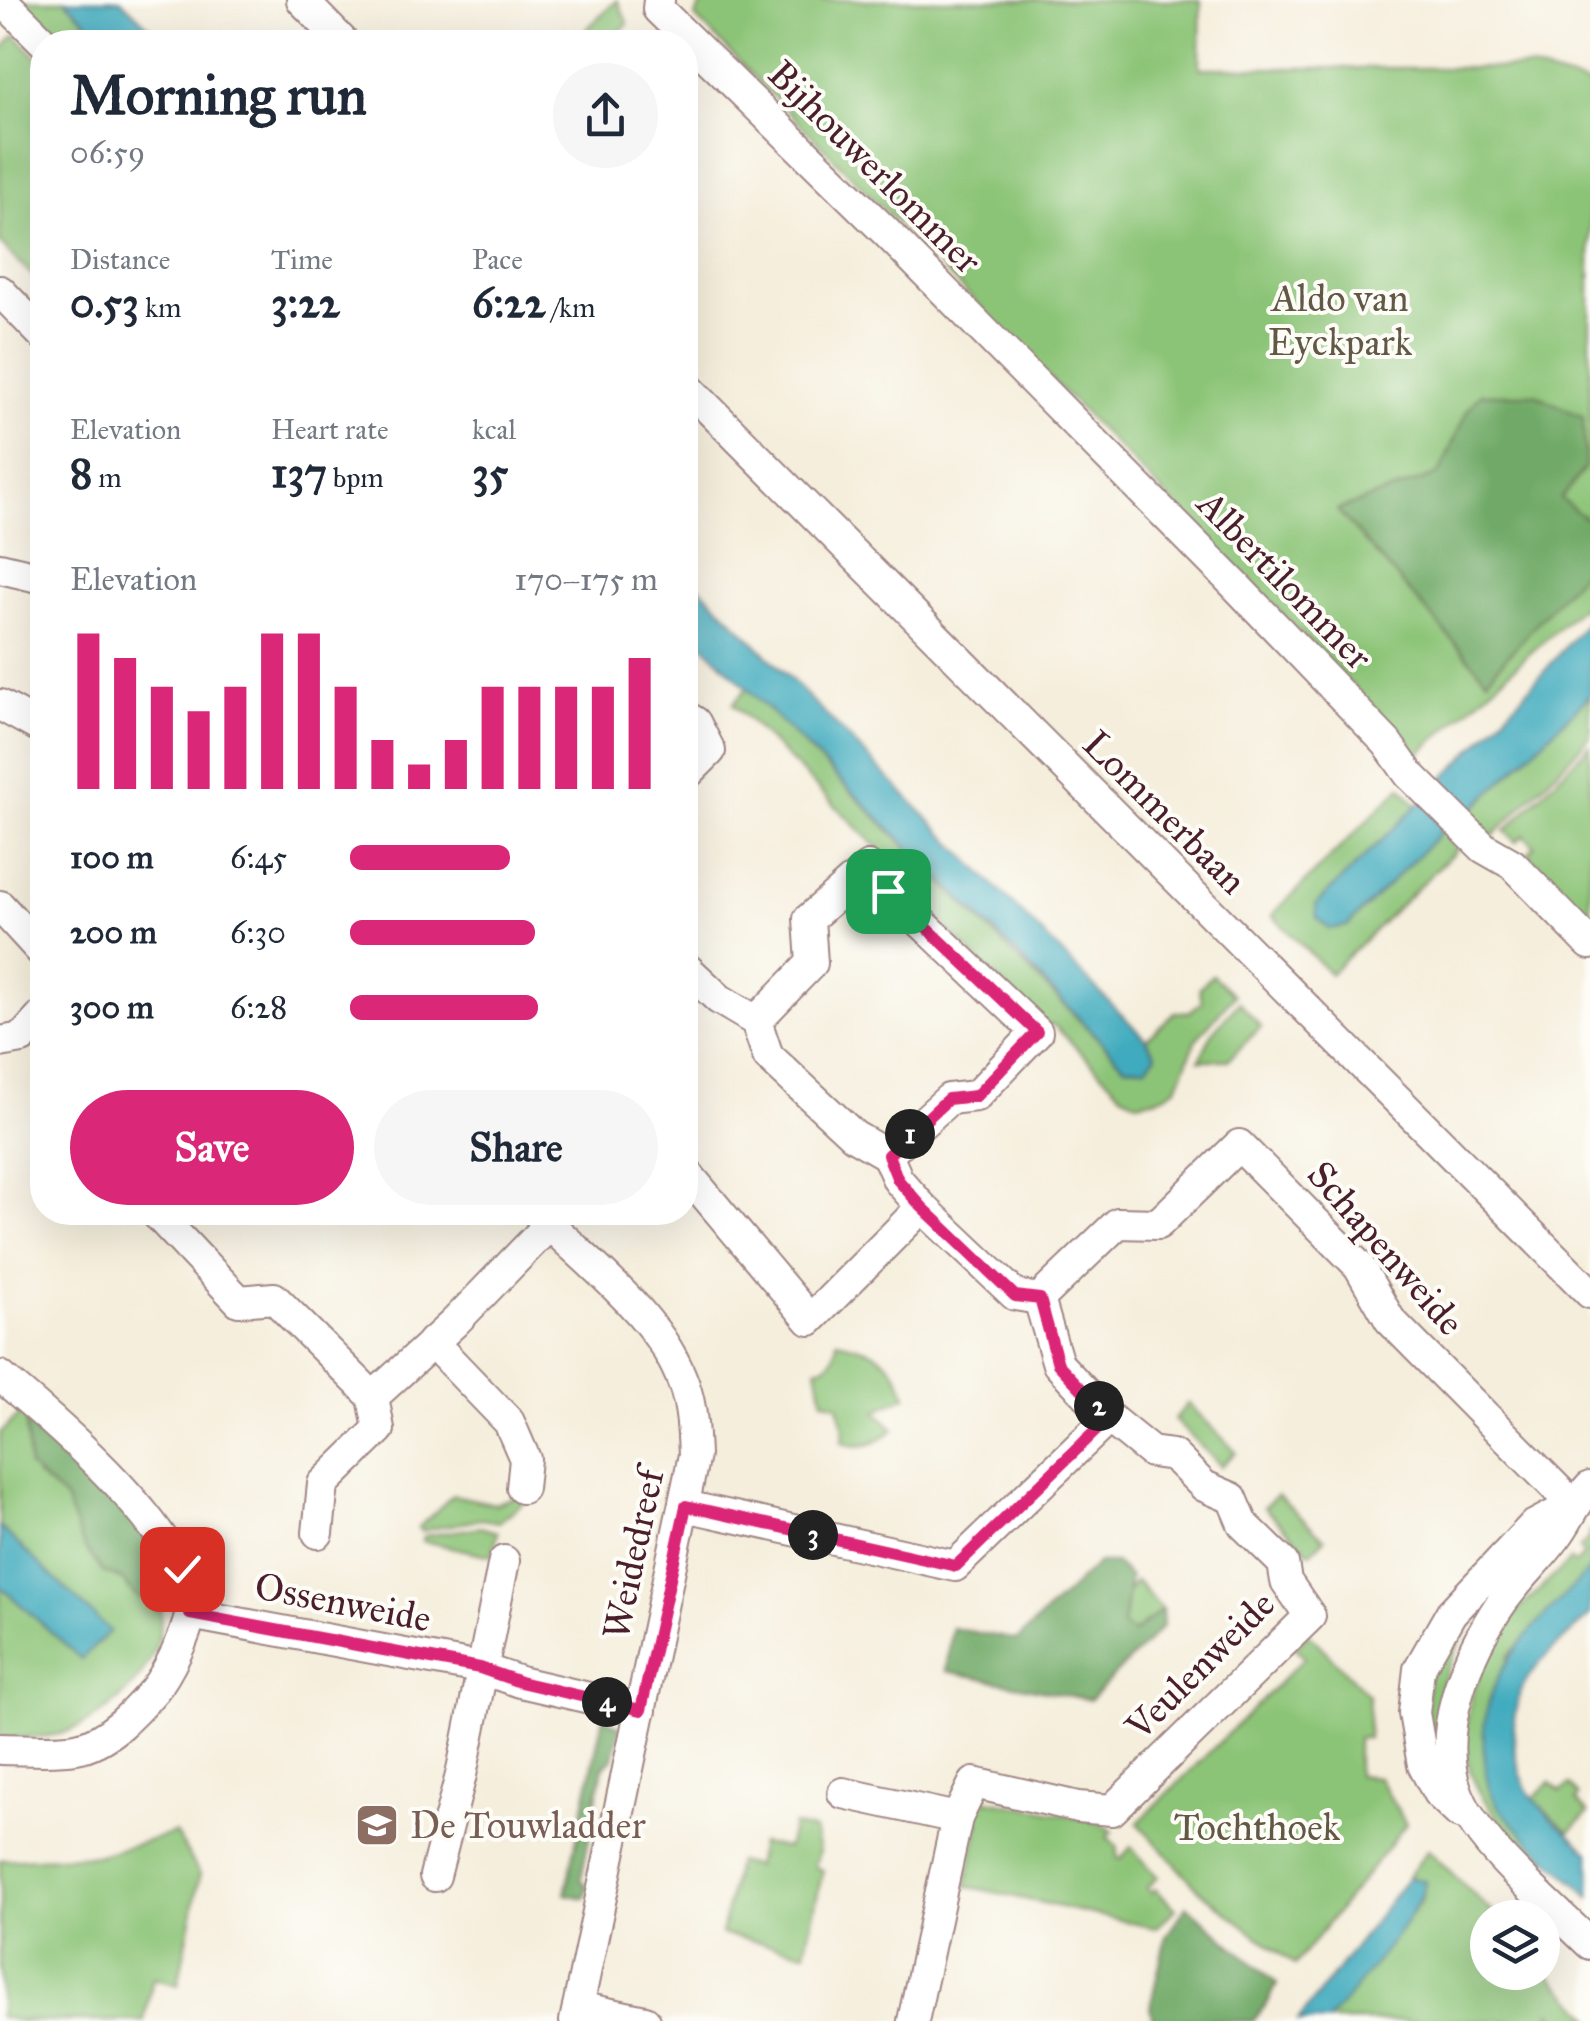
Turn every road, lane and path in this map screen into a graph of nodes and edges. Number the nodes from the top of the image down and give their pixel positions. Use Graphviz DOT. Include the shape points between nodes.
graph roads {
  1 [pos="302,0"];
  2 [pos="658,0"];
  3 [pos="5,13"];
  4 [pos="331,30"];
  5 [pos="679,30"];
  6 [pos="30,32"];
  7 [pos="698,48"];
  8 [pos="0,291"];
  9 [pos="30,322"];
  10 [pos="1040,390"];
  11 [pos="698,398"];
  12 [pos="0,568"];
  13 [pos="30,575"];
  14 [pos="0,706"];
  15 [pos="30,722"];
  16 [pos="698,729"];
  17 [pos="698,763"];
  18 [pos="0,906"];
  19 [pos="30,939"];
  20 [pos="1590,944"];
  21 [pos="698,979"];
  22 [pos="756,1021"];
  23 [pos="888,1155"];
  24 [pos="698,1186"];
  25 [pos="922,1207"];
  26 [pos="166,1225"];
  27 [pos="538,1225"];
  28 [pos="549,1225"];
  29 [pos="1590,1294"];
  30 [pos="1040,1299"];
  31 [pos="432,1342"];
  32 [pos="0,1376"];
  33 [pos="373,1397"];
  34 [pos="1109,1418"];
  35 [pos="522,1488"];
  36 [pos="1581,1496"];
  37 [pos="686,1506"];
  38 [pos="318,1533"];
  39 [pos="504,1561"];
  40 [pos="190,1614"];
  41 [pos="480,1668"];
  42 [pos="641,1710"];
  43 [pos="0,1749"];
  44 [pos="843,1793"];
  45 [pos="956,1818"];
  46 [pos="1479,1832"];
  47 [pos="435,1876"];
  48 [pos="1590,1944"];
  49 [pos="577,2014"];
  50 [pos="644,2021"];
  51 [pos="912,2021"];
  1 -- 4 [label="street"];
  2 -- 5 [label="street, Bijhouwerlommer" via="658,9"];
  3 -- 6 [label="street"];
  7 -- 10 [label="street, Bijhouwerlommer"];
  8 -- 9 [label="street"];
  10 -- 20 [label="street, Albertilommer" via="1234,584 1424,789 1484,848 1512,864"];
  11 -- 29 [label="street, Lommerbaan"];
  12 -- 13 [label="street"];
  14 -- 15 [label="street"];
  16 -- 17 [label="street" via="710,751"];
  18 -- 19 [label="street"];
  21 -- 22 [label="street"];
  22 -- 23 [label="street" via="768,1056 854,1136"];
  22 -- 23 [label="street" via="812,964 809,919 868,867 1037,1032 976,1096 948,1099"];
  23 -- 25 [label="street" via="898,1180"];
  24 -- 25 [label="street" via="810,1320"];
  25 -- 30 [label="street" via="1015,1296"];
  26 -- 33 [label="street" via="239,1301 274,1298"];
  27 -- 31 [label="street"];
  28 -- 37 [label="street, Weidedreef" via="644,1318 674,1362 692,1420"];
  30 -- 34 [label="street" via="1058,1364"];
  30 -- 36 [label="street, Schapenweide" via="1118,1222 1158,1224 1240,1145 1359,1266 1390,1320"];
  31 -- 33 [label="street"];
  31 -- 35 [label="street" via="509,1422 525,1459"];
  32 -- 40 [label="street" via="158,1530 182,1569"];
  33 -- 38 [label="street" via="379,1429 322,1484"];
  34 -- 37 [label="street" via="956,1566"];
  34 -- 45 [label="street, Veulenweide" via="1151,1452 1173,1454 1204,1486 1232,1498 1243,1524 1283,1563 1286,1581 1310,1616 1112,1810 974,1783"];
  36 -- 46 [label="street" via="1559,1534 1502,1602 1452,1707 1456,1788"];
  36 -- 46 [label="street" via="1532,1526 1450,1613 1419,1669 1414,1713 1423,1764 1438,1793"];
  37 -- 42 [label="street, Weidedreef"];
  39 -- 41 [label="street"];
  40 -- 41 [label="street, Ossenweide"];
  40 -- 43 [label="street" via="166,1675 128,1721 79,1748"];
  41 -- 42 [label="street, Ossenweide"];
  41 -- 47 [label="street"];
  42 -- 49 [label="street, Weidedreef"];
  44 -- 45 [label="street"];
  45 -- 51 [label="street, Veulenweide"];
  46 -- 48 [label="street"];
  49 -- 50 [label="street"];
}
